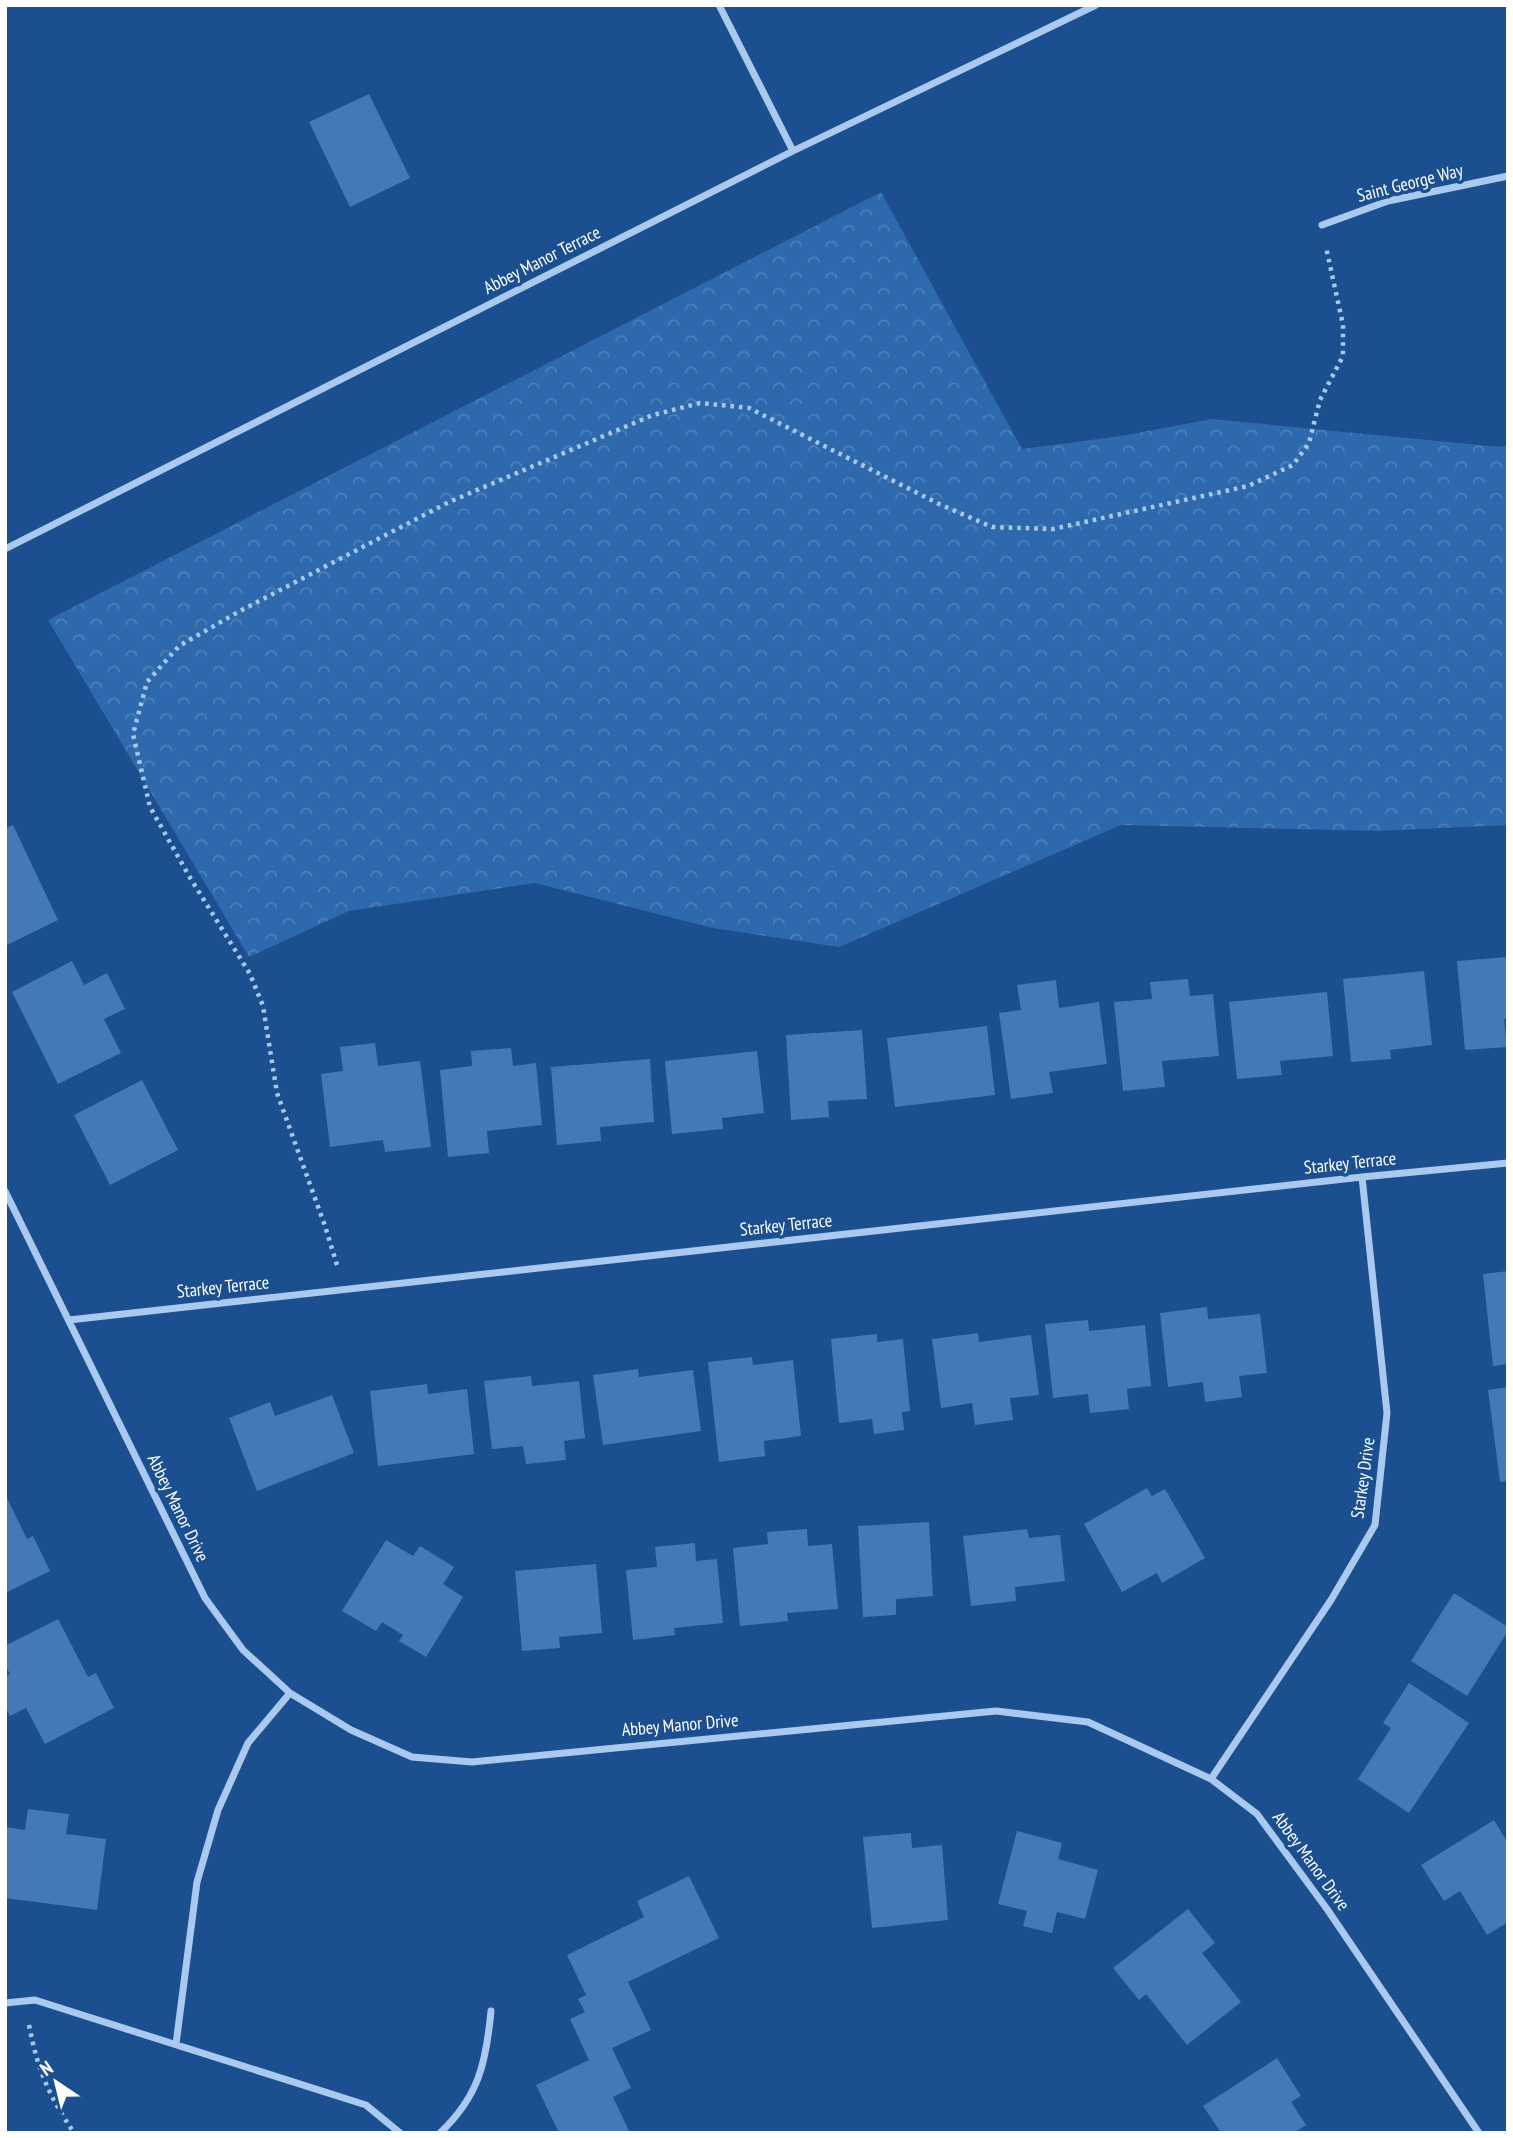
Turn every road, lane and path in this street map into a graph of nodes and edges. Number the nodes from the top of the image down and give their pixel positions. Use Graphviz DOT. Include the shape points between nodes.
graph roads {
  1 [pos="719,5"];
  2 [pos="1096,5"];
  3 [pos="793,151"];
  4 [pos="1508,176"];
  5 [pos="1322,225"];
  6 [pos="5,549"];
  7 [pos="1508,1163"];
  8 [pos="1362,1177"];
  9 [pos="5,1191"];
  10 [pos="345,1289"];
  11 [pos="69,1320"];
  12 [pos="290,1693"];
  13 [pos="1211,1779"];
  14 [pos="28,2001"];
  15 [pos="5,2003"];
  16 [pos="491,2011"];
  17 [pos="176,2044"];
  18 [pos="74,2133"];
  19 [pos="400,2133"];
  20 [pos="440,2133"];
  21 [pos="1479,2133"];
  1 -- 3 [label="street"];
  2 -- 3 [label="street, Abbey Manor Terrace"];
  3 -- 6 [label="street, Abbey Manor Terrace"];
  4 -- 5 [label="street, Saint George Way" via="1388,201"];
  5 -- 10 [label="path" via="1343,325 1343,356 1320,400 1309,443 1293,465 1248,486 1053,529 992,527 749,408 700,402 653,415 449,502 179,646 148,682 132,734 150,807 250,974 262,1006 277,1093"];
  7 -- 8 [label="street, Starkey Terrace"];
  8 -- 10 [label="street, Starkey Terrace"];
  8 -- 13 [label="street, Starkey Drive" via="1387,1413 1375,1525 1331,1600"];
  9 -- 11 [label="street, Abbey Manor Drive"];
  10 -- 11 [label="street, Starkey Terrace"];
  11 -- 12 [label="street, Abbey Manor Drive" via="205,1598 243,1650"];
  12 -- 13 [label="street, Abbey Manor Drive" via="351,1730 412,1757 471,1762 996,1711 1088,1722"];
  12 -- 17 [label="street" via="248,1743 218,1810 197,1882"];
  13 -- 21 [label="street, Abbey Manor Drive" via="1257,1814"];
  14 -- 15 [label="street"];
  14 -- 17 [label="street"];
  14 -- 18 [label="path" via="36,2060 49,2094"];
  16 -- 20 [label="street" via="487,2051 477,2085"];
  17 -- 19 [label="street" via="366,2105"];
}
